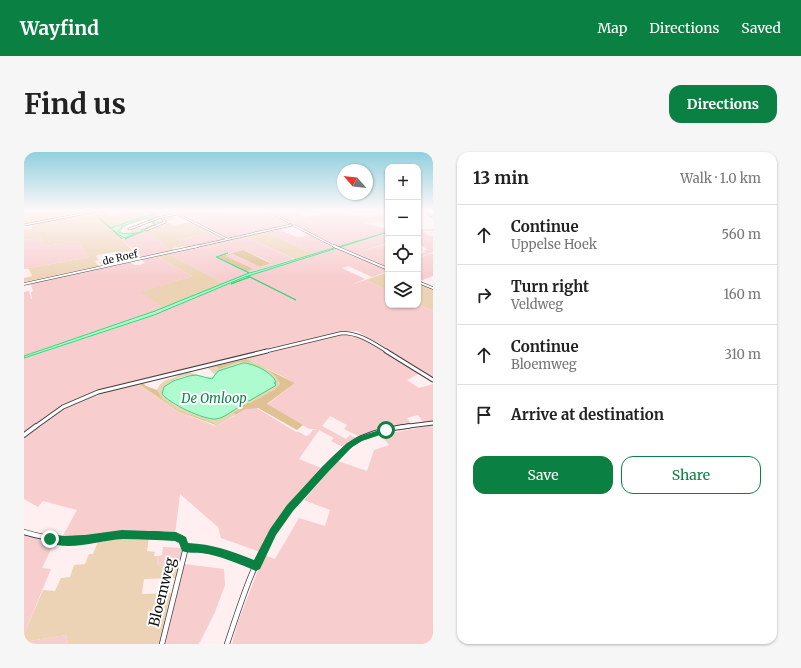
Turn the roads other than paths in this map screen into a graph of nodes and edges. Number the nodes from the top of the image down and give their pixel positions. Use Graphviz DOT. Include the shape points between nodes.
graph roads {
  1 [pos="215,233"];
  2 [pos="255,233"];
  3 [pos="308,233"];
  4 [pos="227,239"];
  5 [pos="385,268"];
  6 [pos="421,283"];
  7 [pos="24,284"];
  8 [pos="433,288"];
  9 [pos="433,380"];
  10 [pos="433,423"];
  11 [pos="24,435"];
  12 [pos="24,532"];
  13 [pos="186,547"];
  14 [pos="256,566"];
  15 [pos="162,644"];
  16 [pos="227,644"];
  1 -- 4 [label="street"];
  2 -- 4 [label="street, de Roef"];
  3 -- 5 [label="street"];
  4 -- 7 [label="street, de Roef"];
  6 -- 8 [label="street"];
  9 -- 11 [label="street" via="362,336 342,333 98,392 62,407"];
  10 -- 14 [label="street" via="374,433 350,445 290,508 273,532"];
  12 -- 13 [label="street, Bloemweg" via="64,540 122,535 176,537 183,540"];
  13 -- 14 [label="street" via="226,553"];
  13 -- 15 [label="street, Bloemweg"];
  14 -- 16 [label="street"];
}
